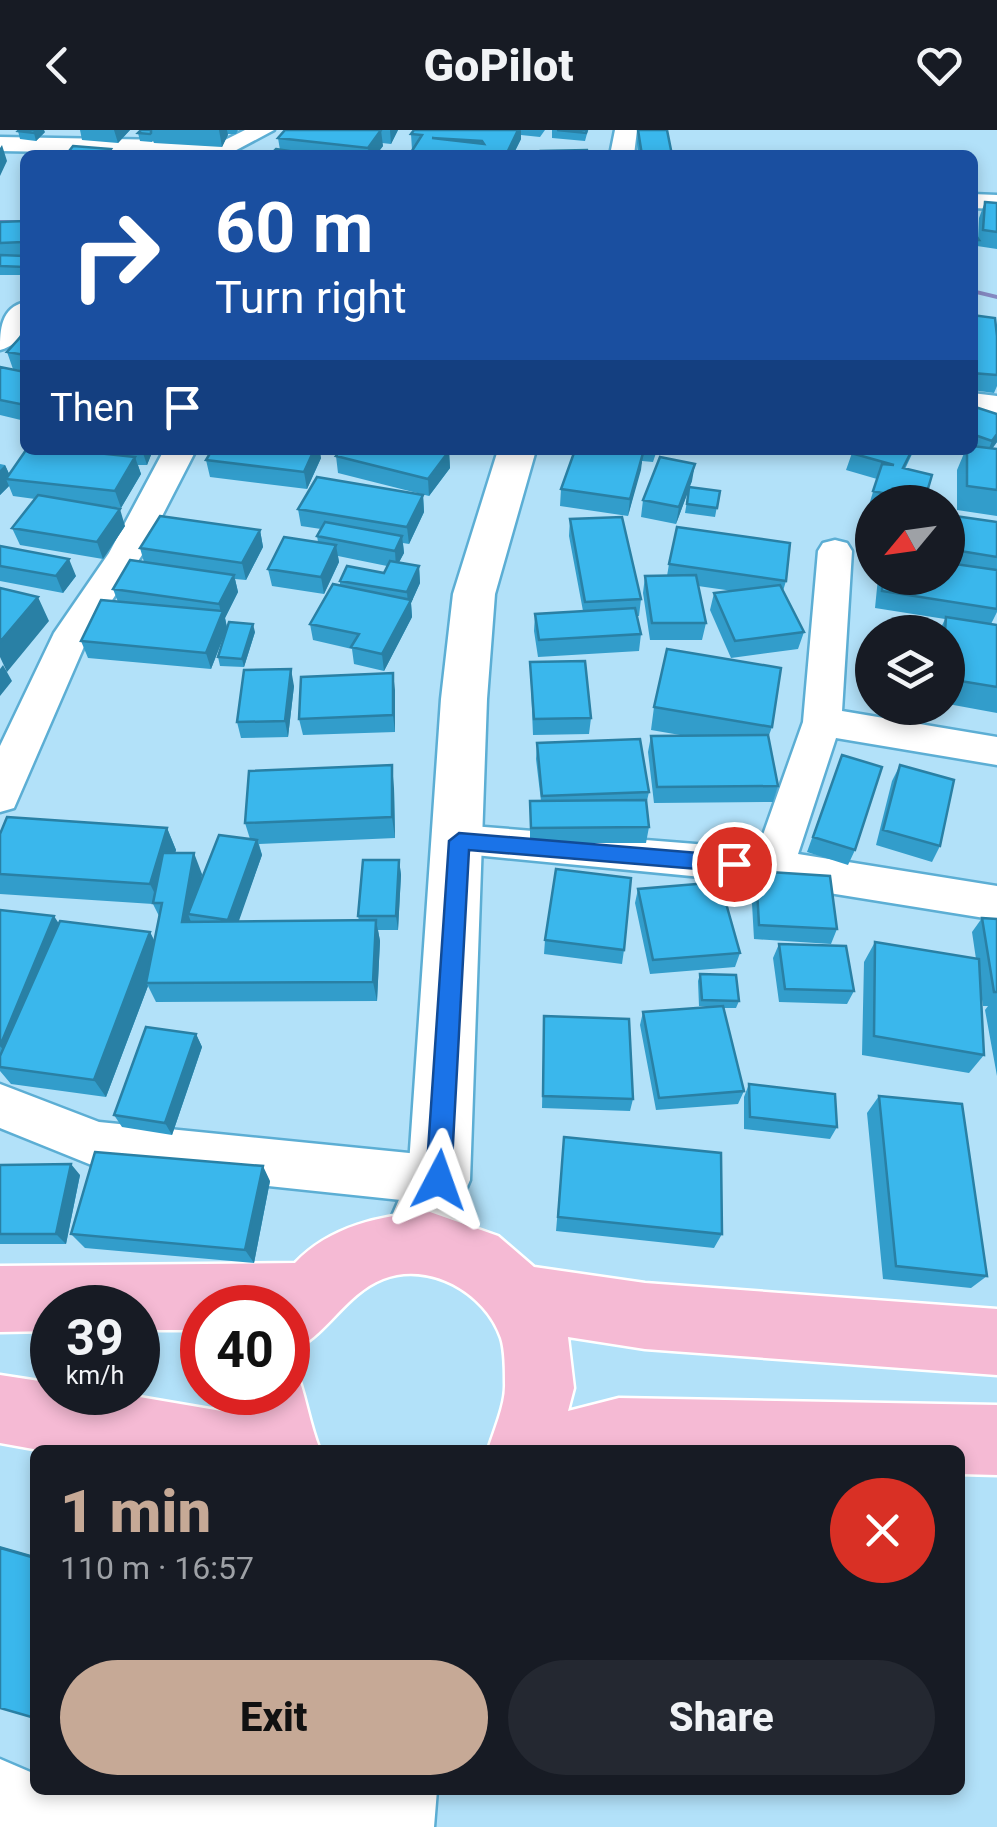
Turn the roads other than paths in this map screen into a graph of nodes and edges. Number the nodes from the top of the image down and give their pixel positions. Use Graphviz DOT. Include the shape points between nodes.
graph roads {
  1 [pos="262,130"];
  2 [pos="0,144"];
  3 [pos="20,316"];
  4 [pos="0,342"];
  5 [pos="177,455"];
  6 [pos="516,455"];
  7 [pos="834,551"];
  8 [pos="822,722"];
  9 [pos="997,751"];
  10 [pos="0,797"];
  11 [pos="459,841"];
  12 [pos="773,867"];
  13 [pos="997,902"];
  14 [pos="0,1106"];
  15 [pos="439,1180"];
  16 [pos="413,1242"];
  17 [pos="310,1291"];
  18 [pos="518,1297"];
  19 [pos="0,1298"];
  20 [pos="180,1304"];
  21 [pos="997,1342"];
  22 [pos="0,1408"];
  23 [pos="274,1415"];
  24 [pos="997,1440"];
  25 [pos="218,1445"];
  26 [pos="283,1445"];
  27 [pos="525,1445"];
  28 [pos="572,1445"];
  29 [pos="0,1792"];
  30 [pos="394,1813"];
  1 -- 2 [label="street" via="227,148"];
  3 -- 4 [label="street"];
  5 -- 10 [label="street" via="125,556 72,633"];
  6 -- 11 [label="street" via="474,594"];
  7 -- 8 [label="street"];
  8 -- 9 [label="street"];
  8 -- 12 [label="street"];
  11 -- 12 [label="street"];
  11 -- 15 [label="street"];
  12 -- 13 [label="street"];
  14 -- 15 [label="street" via="100,1145"];
  15 -- 16 [label="street"];
  16 -- 17 [label="highway" via="382,1244 353,1256"];
  16 -- 18 [label="highway" via="471,1256"];
  18 -- 21 [label="highway" via="645,1316"];
  18 -- 27 [label="highway" via="541,1358 542,1392"];
  19 -- 20 [label="highway"];
  22 -- 25 [label="highway"];
  23 -- 26 [label="highway"];
  24 -- 28 [label="highway" via="619,1433"];
  29 -- 30 [label="street" via="58,1820"];
}
